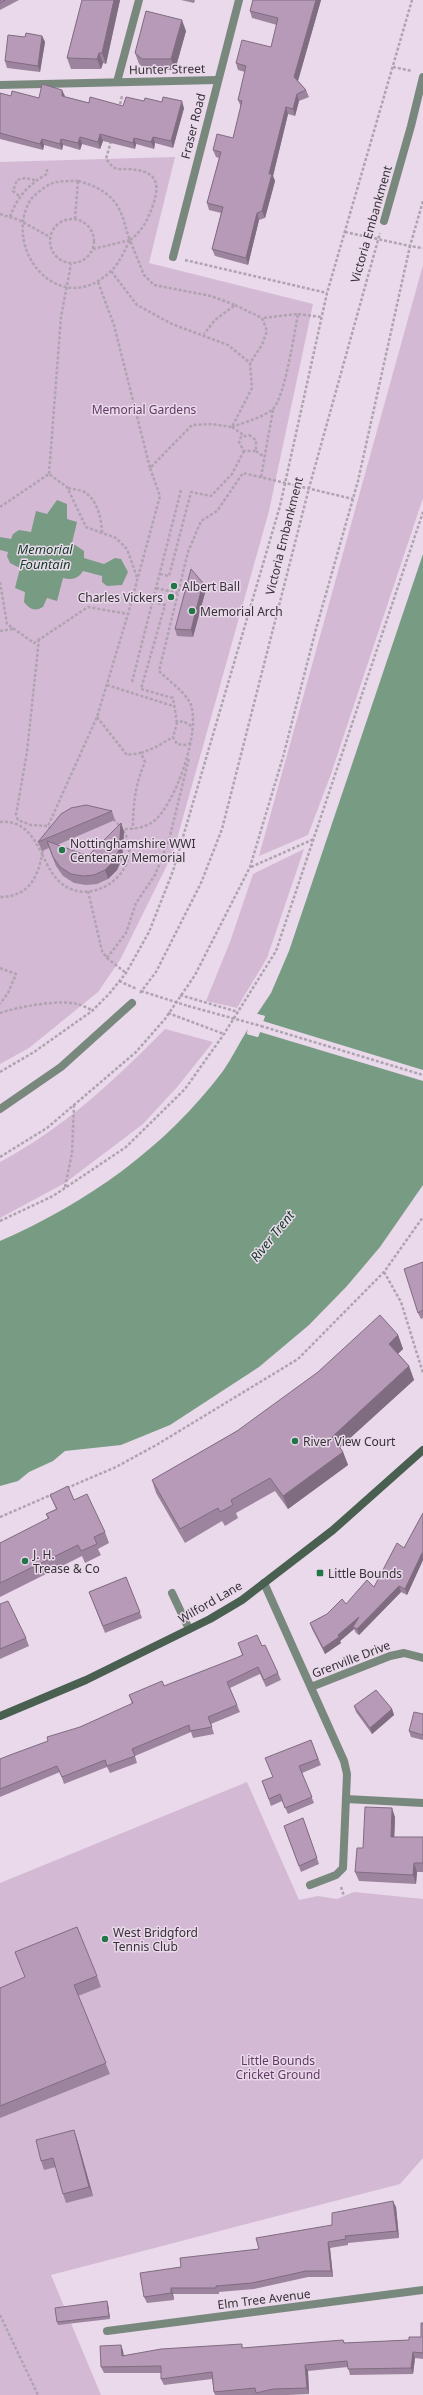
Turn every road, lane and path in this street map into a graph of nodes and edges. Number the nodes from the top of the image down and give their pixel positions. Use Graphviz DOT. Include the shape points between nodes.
graph roads {
  1 [pos="139,0"];
  2 [pos="239,0"];
  3 [pos="412,0"];
  4 [pos="393,67"];
  5 [pos="415,72"];
  6 [pos="423,77"];
  7 [pos="217,80"];
  8 [pos="122,82"];
  9 [pos="0,85"];
  10 [pos="118,113"];
  11 [pos="112,136"];
  12 [pos="47,168"];
  13 [pos="36,181"];
  14 [pos="78,181"];
  15 [pos="19,196"];
  16 [pos="423,201"];
  17 [pos="0,214"];
  18 [pos="10,217"];
  19 [pos="75,219"];
  20 [pos="384,220"];
  21 [pos="19,221"];
  22 [pos="345,232"];
  23 [pos="50,237"];
  24 [pos="378,239"];
  25 [pos="130,240"];
  26 [pos="410,246"];
  27 [pos="93,248"];
  28 [pos="423,248"];
  29 [pos="173,257"];
  30 [pos="71,264"];
  31 [pos="111,271"];
  32 [pos="37,276"];
  33 [pos="98,282"];
  34 [pos="66,289"];
  35 [pos="327,293"];
  36 [pos="235,305"];
  37 [pos="298,314"];
  38 [pos="262,318"];
  39 [pos="321,318"];
  40 [pos="204,334"];
  41 [pos="250,363"];
  42 [pos="273,409"];
  43 [pos="232,427"];
  44 [pos="245,436"];
  45 [pos="244,451"];
  46 [pos="256,451"];
  47 [pos="264,457"];
  48 [pos="150,468"];
  49 [pos="49,474"];
  50 [pos="261,477"];
  51 [pos="285,482"];
  52 [pos="68,487"];
  53 [pos="309,488"];
  54 [pos="181,490"];
  55 [pos="353,499"];
  56 [pos="0,507"];
  57 [pos="423,512"];
  58 [pos="102,534"];
  59 [pos="160,574"];
  60 [pos="137,577"];
  61 [pos="0,582"];
  62 [pos="156,588"];
  63 [pos="178,593"];
  64 [pos="153,602"];
  65 [pos="128,614"];
  66 [pos="13,629"];
  67 [pos="0,631"];
  68 [pos="39,639"];
  69 [pos="132,682"];
  70 [pos="107,684"];
  71 [pos="173,706"];
  72 [pos="97,717"];
  73 [pos="177,723"];
  74 [pos="194,727"];
  75 [pos="173,737"];
  76 [pos="191,743"];
  77 [pos="190,750"];
  78 [pos="141,753"];
  79 [pos="0,822"];
  80 [pos="48,826"];
  81 [pos="51,829"];
  82 [pos="125,829"];
  83 [pos="133,829"];
  84 [pos="314,839"];
  85 [pos="42,854"];
  86 [pos="250,867"];
  87 [pos="88,891"];
  88 [pos="0,897"];
  89 [pos="107,958"];
  90 [pos="0,968"];
  91 [pos="126,973"];
  92 [pos="119,981"];
  93 [pos="142,991"];
  94 [pos="180,995"];
  95 [pos="132,1003"];
  96 [pos="177,1003"];
  97 [pos="0,1004"];
  98 [pos="92,1011"];
  99 [pos="238,1012"];
  100 [pos="0,1013"];
  101 [pos="168,1013"];
  102 [pos="224,1034"];
  103 [pos="0,1072"];
  104 [pos="423,1075"];
  105 [pos="74,1104"];
  106 [pos="0,1108"];
  107 [pos="0,1157"];
  108 [pos="65,1188"];
  109 [pos="423,1218"];
  110 [pos="0,1222"];
  111 [pos="384,1272"];
  112 [pos="423,1373"];
  113 [pos="423,1450"];
  114 [pos="61,1490"];
  115 [pos="54,1493"];
  116 [pos="0,1517"];
  117 [pos="264,1583"];
  118 [pos="172,1593"];
  119 [pos="189,1629"];
  120 [pos="423,1658"];
  121 [pos="311,1687"];
  122 [pos="0,1716"];
  123 [pos="346,1799"];
  124 [pos="423,1803"];
  125 [pos="310,1885"];
  126 [pos="423,2290"];
  127 [pos="0,2315"];
  128 [pos="1,2320"];
  129 [pos="107,2331"];
  130 [pos="38,2395"];
  1 -- 8 [label="street, Hunter Street"];
  2 -- 7 [label="street, Fraser Road"];
  3 -- 4 [label="path"];
  4 -- 5 [label="path"];
  4 -- 22 [label="path"];
  6 -- 20 [label="street, Victoria Embankment"];
  7 -- 8 [label="street, Hunter Street"];
  7 -- 29 [label="street, Fraser Road"];
  8 -- 9 [label="street, Hunter Street"];
  8 -- 10 [label="path"];
  11 -- 25 [label="path" via="106,159 110,165 116,169 147,172 153,175 156,184 155,198 148,218 140,233"];
  12 -- 13 [label="path" via="47,174"];
  13 -- 15 [label="path"];
  13 -- 15 [label="path" via="25,178 17,180 13,191"];
  14 -- 19 [label="path"];
  14 -- 21 [label="path" via="55,182 39,191 26,205"];
  14 -- 25 [label="path" via="96,186 111,198 121,213"];
  15 -- 18 [label="path"];
  16 -- 26 [label="path"];
  17 -- 18 [label="path"];
  18 -- 21 [label="path"];
  19 -- 23 [label="path" via="57,224"];
  19 -- 27 [label="path" via="82,221 93,232"];
  20 -- 24 [label="path, Victoria Embankment"];
  21 -- 23 [label="path"];
  22 -- 24 [label="path"];
  22 -- 35 [label="path"];
  23 -- 30 [label="path" via="56,258"];
  24 -- 26 [label="path"];
  24 -- 53 [label="path, Victoria Embankment"];
  25 -- 27 [label="path"];
  25 -- 31 [label="path"];
  25 -- 36 [label="path" via="144,275 154,285 211,296"];
  26 -- 28 [label="path"];
  26 -- 55 [label="path"];
  27 -- 30 [label="path" via="84,260"];
  29 -- 35 [label="path"];
  30 -- 34 [label="path"];
  31 -- 33 [label="path"];
  31 -- 40 [label="path" via="137,305 172,324"];
  32 -- 34 [label="path"];
  33 -- 34 [label="path" via="83,288"];
  33 -- 48 [label="path" via="114,325"];
  34 -- 49 [label="path" via="61,317"];
  35 -- 39 [label="path"];
  36 -- 38 [label="path"];
  36 -- 40 [label="path" via="215,320"];
  37 -- 38 [label="path"];
  37 -- 39 [label="path"];
  37 -- 42 [label="path" via="282,388"];
  38 -- 41 [label="path" via="267,331 262,345"];
  39 -- 51 [label="path"];
  40 -- 41 [label="path" via="228,345"];
  41 -- 43 [label="path" via="252,388"];
  42 -- 43 [label="path"];
  42 -- 47 [label="path"];
  43 -- 44 [label="path"];
  43 -- 48 [label="path" via="192,425"];
  44 -- 45 [label="path" via="241,437 239,442"];
  44 -- 46 [label="path" via="249,435 256,440"];
  45 -- 46 [label="path"];
  45 -- 59 [label="path" via="232,474 211,496 191,492 169,576"];
  46 -- 47 [label="path"];
  47 -- 50 [label="path"];
  48 -- 60 [label="path" via="160,496"];
  49 -- 52 [label="path"];
  49 -- 56 [label="path"];
  50 -- 51 [label="path"];
  50 -- 63 [label="path" via="244,473 217,511 201,521 188,552"];
  51 -- 53 [label="path"];
  51 -- 91 [label="path" via="173,871 149,932"];
  52 -- 58 [label="path" via="86,527"];
  52 -- 58 [label="path" via="86,493 96,506"];
  53 -- 55 [label="path"];
  53 -- 93 [label="path, Victoria Embankment" via="222,829 201,883 156,972"];
  54 -- 59 [label="path"];
  55 -- 86 [label="path" via="283,757"];
  57 -- 84 [label="path"];
  58 -- 60 [label="path" via="116,538 127,549"];
  59 -- 62 [label="path"];
  60 -- 65 [label="path"];
  61 -- 66 [label="path" via="7,624"];
  62 -- 63 [label="path"];
  62 -- 64 [label="path"];
  63 -- 74 [label="path" via="159,671 189,702"];
  64 -- 69 [label="path"];
  64 -- 71 [label="path" via="165,604 141,689 173,698"];
  65 -- 68 [label="path" via="88,607"];
  65 -- 70 [label="path"];
  66 -- 67 [label="path"];
  66 -- 68 [label="path" via="34,643"];
  68 -- 80 [label="path" via="27,752 16,814 18,820 31,825"];
  70 -- 71 [label="path"];
  70 -- 72 [label="path"];
  71 -- 73 [label="path"];
  72 -- 78 [label="path" via="127,755"];
  72 -- 80 [label="path"];
  73 -- 74 [label="path" via="183,721"];
  73 -- 75 [label="path"];
  74 -- 76 [label="path"];
  75 -- 76 [label="path" via="177,744"];
  75 -- 78 [label="path"];
  76 -- 77 [label="path"];
  77 -- 83 [label="path" via="165,809 152,823"];
  77 -- 89 [label="path" via="169,840 155,875 136,903 126,933"];
  78 -- 83 [label="path" via="145,762 133,802"];
  79 -- 85 [label="path" via="17,824 25,829 34,837"];
  80 -- 81 [label="path"];
  81 -- 85 [label="path"];
  81 -- 87 [label="path" via="71,814 86,810 105,812 124,829 129,849 125,868 111,884"];
  82 -- 83 [label="path"];
  84 -- 86 [label="path"];
  84 -- 99 [label="path" via="276,951"];
  85 -- 87 [label="path" via="56,879 79,891"];
  85 -- 88 [label="path" via="38,875 30,886 10,897"];
  86 -- 94 [label="path" via="195,975"];
  87 -- 89 [label="path" via="99,942"];
  89 -- 91 [label="path"];
  90 -- 97 [label="path" via="16,974"];
  91 -- 92 [label="path"];
  92 -- 93 [label="path"];
  92 -- 98 [label="path"];
  93 -- 96 [label="path"];
  94 -- 96 [label="path"];
  94 -- 99 [label="path"];
  95 -- 106 [label="street" via="60,1067"];
  96 -- 101 [label="path"];
  96 -- 104 [label="path, bridge"];
  98 -- 100 [label="path" via="77,1004 62,1003"];
  98 -- 103 [label="path" via="34,1052"];
  99 -- 102 [label="path"];
  101 -- 102 [label="path"];
  101 -- 105 [label="path" via="136,1052"];
  102 -- 108 [label="path" via="186,1089 126,1147"];
  105 -- 107 [label="path" via="47,1128"];
  105 -- 108 [label="path" via="72,1153"];
  108 -- 110 [label="path"];
  109 -- 111 [label="path"];
  111 -- 112 [label="path" via="401,1302"];
  111 -- 114 [label="path" via="298,1359 158,1444"];
  113 -- 117 [label="main road, Wilford Lane" via="333,1530"];
  115 -- 116 [label="path"];
  117 -- 119 [label="main road, Wilford Lane" via="242,1600"];
  117 -- 121 [label="street"];
  118 -- 119 [label="street"];
  119 -- 122 [label="main road, Wilford Lane" via="86,1680"];
  120 -- 121 [label="street, Grenville Drive" via="404,1653 390,1656"];
  121 -- 123 [label="street" via="344,1761 347,1774"];
  123 -- 124 [label="street"];
  123 -- 125 [label="street" via="343,1868 336,1875"];
  126 -- 129 [label="street, Elm Tree Avenue"];
  127 -- 128 [label="path"];
  128 -- 130 [label="path"];
}
